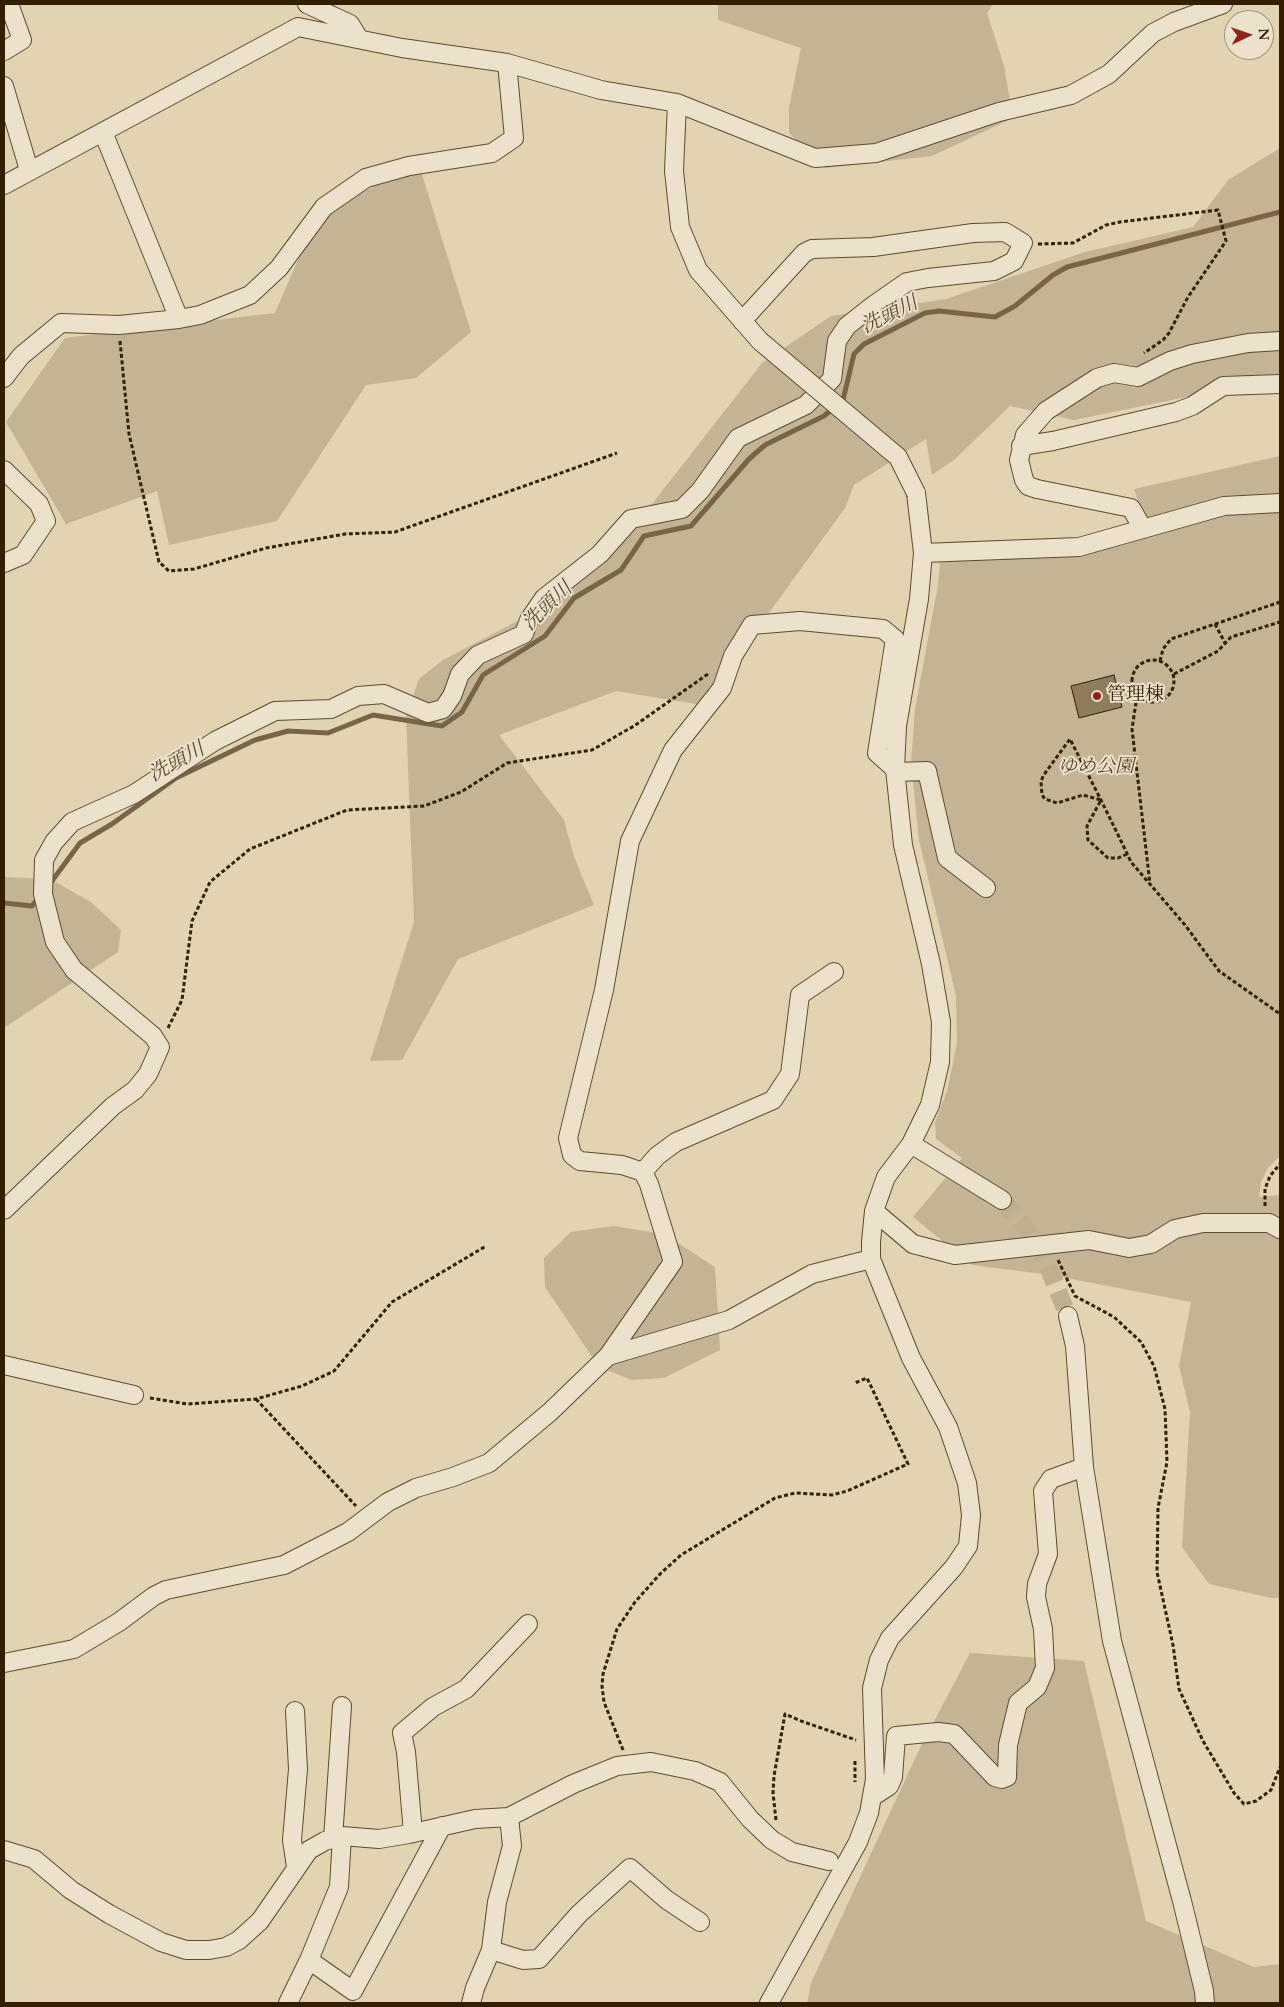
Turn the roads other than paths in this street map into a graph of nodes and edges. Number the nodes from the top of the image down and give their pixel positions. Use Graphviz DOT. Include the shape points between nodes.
graph roads {
  1 [pos="9,4"];
  2 [pos="307,4"];
  3 [pos="1223,4"];
  4 [pos="358,37"];
  5 [pos="4,51"];
  6 [pos="507,63"];
  7 [pos="4,86"];
  8 [pos="678,103"];
  9 [pos="103,132"];
  10 [pos="29,170"];
  11 [pos="4,185"];
  12 [pos="179,319"];
  13 [pos="742,321"];
  14 [pos="1280,341"];
  15 [pos="4,378"];
  16 [pos="1280,384"];
  17 [pos="1021,446"];
  18 [pos="4,470"];
  19 [pos="1280,503"];
  20 [pos="1143,529"];
  21 [pos="923,553"];
  22 [pos="4,562"];
  23 [pos="895,771"];
  24 [pos="986,888"];
  25 [pos="834,972"];
  26 [pos="911,1144"];
  27 [pos="643,1172"];
  28 [pos="1002,1200"];
  29 [pos="4,1210"];
  30 [pos="874,1211"];
  31 [pos="1275,1226"];
  32 [pos="871,1259"];
  33 [pos="1068,1316"];
  34 [pos="608,1356"];
  35 [pos="4,1365"];
  36 [pos="134,1395"];
  37 [pos="1084,1467"];
  38 [pos="528,1624"];
  39 [pos="4,1663"];
  40 [pos="342,1706"];
  41 [pos="295,1711"];
  42 [pos="872,1800"];
  43 [pos="509,1817"];
  44 [pos="442,1826"];
  45 [pos="412,1834"];
  46 [pos="338,1837"];
  47 [pos="4,1850"];
  48 [pos="829,1861"];
  49 [pos="296,1866"];
  50 [pos="700,1922"];
  51 [pos="491,1950"];
  52 [pos="309,1960"];
  53 [pos="288,2003"];
  54 [pos="471,2003"];
  55 [pos="770,2003"];
  56 [pos="1205,2003"];
  1 -- 5 [label="street" via="22,40"];
  2 -- 4 [label="street" via="350,24"];
  3 -- 8 [label="street" via="1153,33 1109,74 1071,95 999,112 876,153 816,158"];
  4 -- 6 [label="street" via="402,48"];
  4 -- 9 [label="street" via="298,27"];
  6 -- 8 [label="street" via="601,90"];
  6 -- 12 [label="street" via="514,138 492,153 409,166 366,178 324,207 279,268 250,295 200,315"];
  7 -- 10 [label="street"];
  8 -- 13 [label="street" via="674,171 680,227 698,270"];
  9 -- 10 [label="street"];
  9 -- 12 [label="street"];
  10 -- 11 [label="street"];
  12 -- 15 [label="street" via="119,325 61,323 21,356"];
  13 -- 21 [label="street, bridge" via="760,341 898,457 916,493"];
  13 -- 29 [label="street" via="804,253 812,249 873,247 1005,232 1023,243 1014,261 994,271 906,282 847,326 837,341 832,379 806,405 738,438 700,491 682,509 631,519 600,554 544,598 524,634 478,654 460,674 443,709 428,713 384,694 358,696 331,709 275,711 215,741 134,794 72,822 54,842 44,860 42,894 55,942 74,970 153,1036 160,1047 148,1074 135,1090 113,1106"];
  14 -- 17 [label="street" via="1248,343 1192,354 1138,377 1114,373 1098,378 1046,411 1025,435"];
  16 -- 17 [label="street" via="1223,386 1176,412 1053,442"];
  17 -- 20 [label="street" via="1021,473 1028,486 1131,508"];
  18 -- 22 [label="street" via="39,504 46,521 23,555"];
  19 -- 20 [label="street" via="1224,506"];
  20 -- 21 [label="street" via="1079,547"];
  21 -- 23 [label="street" via="919,599 897,726"];
  23 -- 24 [label="street" via="927,771 947,858"];
  23 -- 26 [label="street" via="903,845 932,964 941,1022 940,1062 930,1105"];
  23 -- 27 [label="street" via="876,753 895,639 883,629 800,621 752,625 733,656 722,688 673,750 630,841 604,990 568,1138 572,1155 580,1161"];
  25 -- 27 [label="street" via="800,995 790,1074 773,1100 676,1142"];
  26 -- 28 [label="street"];
  26 -- 30 [label="street" via="886,1177"];
  27 -- 34 [label="street" via="673,1262"];
  30 -- 31 [label="street" via="913,1244 955,1255 1089,1240 1129,1248 1151,1244 1175,1229 1203,1223"];
  30 -- 32 [label="street"];
  32 -- 34 [label="street" via="812,1274 729,1320"];
  32 -- 42 [label="street" via="912,1358 948,1427 966,1483 970,1515 968,1546 954,1568 890,1638 879,1660 872,1688"];
  33 -- 37 [label="street" via="1075,1346"];
  34 -- 39 [label="street" via="550,1412 489,1462 416,1488 366,1517 348,1532 284,1565 166,1590 74,1649"];
  35 -- 36 [label="street"];
  37 -- 42 [label="street" via="1051,1479 1043,1492 1048,1554 1037,1584 1036,1597 1043,1629 1045,1668 1036,1688 1018,1703 1008,1745 1007,1777 995,1777 954,1734 938,1732 896,1736 893,1777 889,1786"];
  37 -- 56 [label="street" via="1112,1640 1182,1900"];
  38 -- 45 [label="street" via="466,1689 433,1707 402,1733"];
  40 -- 46 [label="street"];
  41 -- 49 [label="street" via="298,1769 292,1840"];
  42 -- 55 [label="street" via="858,1842"];
  43 -- 44 [label="street"];
  43 -- 48 [label="street" via="573,1784 623,1766 650,1762 695,1771 720,1782 772,1840 792,1852"];
  43 -- 51 [label="street" via="512,1846 498,1902"];
  44 -- 45 [label="street"];
  44 -- 52 [label="street" via="353,1991"];
  45 -- 46 [label="street" via="379,1839"];
  46 -- 49 [label="street" via="309,1850"];
  46 -- 52 [label="street" via="339,1886"];
  47 -- 49 [label="street" via="34,1859 71,1890 109,1914 161,1942 186,1950 226,1947 239,1940 260,1921"];
  50 -- 51 [label="street" via="667,1900 630,1868 579,1914 539,1958 523,1960"];
  51 -- 54 [label="street"];
  52 -- 53 [label="street"];
}
